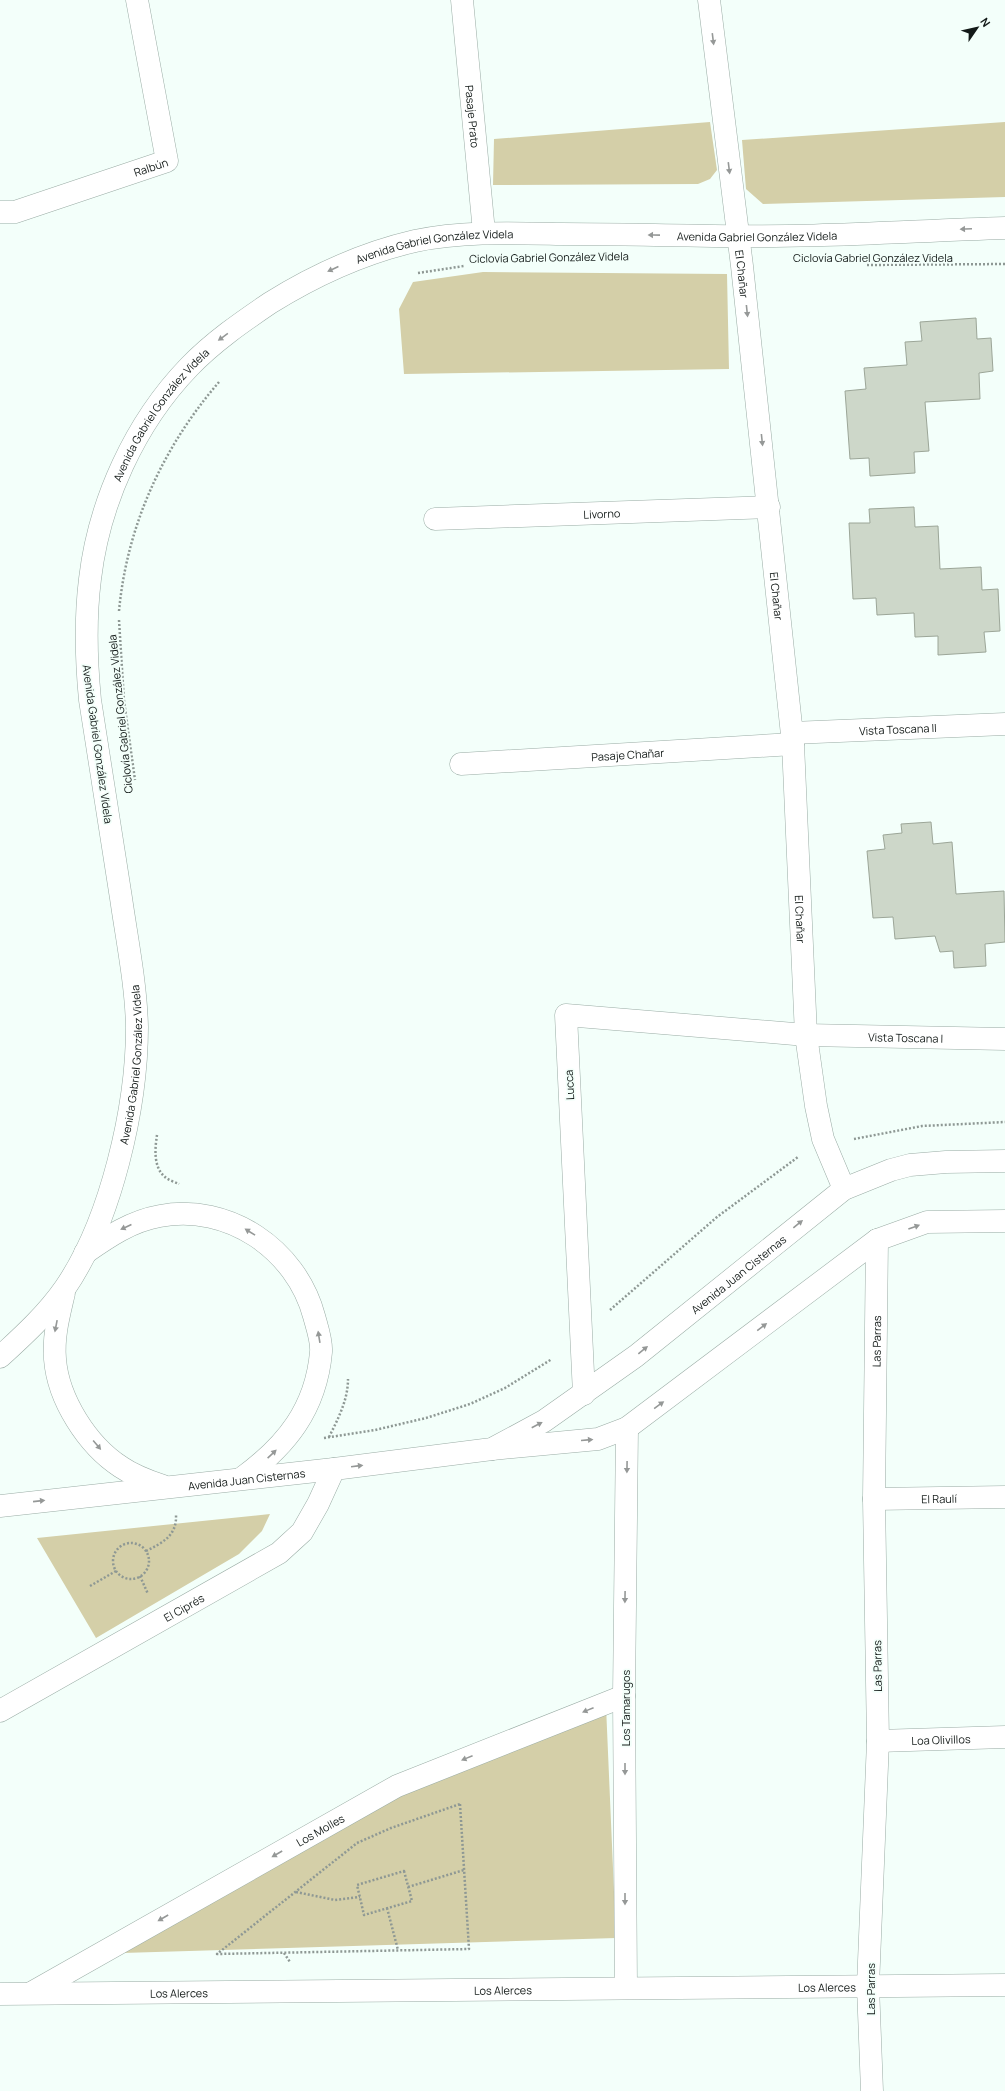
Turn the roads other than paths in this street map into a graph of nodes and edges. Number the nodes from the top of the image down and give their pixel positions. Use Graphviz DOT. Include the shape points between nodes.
graph roads {
  1 [pos="137,0"];
  2 [pos="462,0"];
  3 [pos="709,0"];
  4 [pos="0,212"];
  5 [pos="1005,228"];
  6 [pos="484,232"];
  7 [pos="738,236"];
  8 [pos="769,508"];
  9 [pos="435,519"];
  10 [pos="1005,724"];
  11 [pos="792,738"];
  12 [pos="461,764"];
  13 [pos="806,1035"];
  14 [pos="1005,1039"];
  15 [pos="1005,1161"];
  16 [pos="844,1189"];
  17 [pos="1005,1221"];
  18 [pos="877,1240"];
  19 [pos="85,1254"];
  20 [pos="65,1288"];
  21 [pos="0,1357"];
  22 [pos="584,1394"];
  23 [pos="627,1428"];
  24 [pos="492,1448"];
  25 [pos="334,1469"];
  26 [pos="242,1478"];
  27 [pos="166,1487"];
  28 [pos="1005,1497"];
  29 [pos="874,1499"];
  30 [pos="0,1506"];
  31 [pos="624,1696"];
  32 [pos="0,1711"];
  33 [pos="1005,1737"];
  34 [pos="878,1741"];
  35 [pos="1005,1985"];
  36 [pos="868,1986"];
  37 [pos="626,1988"];
  38 [pos="0,1994"];
  39 [pos="30,1994"];
  40 [pos="872,2091"];
  1 -- 4 [label="street, Ralbún" via="167,161 15,212"];
  2 -- 6 [label="street, Pasaje Prato"];
  3 -- 7 [label="street, El Chañar, one-way"];
  5 -- 7 [label="street, Avenida Gabriel González Videla, one-way"];
  7 -- 6 [label="street, Avenida Gabriel González Videla, one-way"];
  6 -- 19 [label="street, Avenida Gabriel González Videla, one-way" via="417,241 376,252 336,267 294,288 254,314 216,342 189,367 161,399 141,430 110,498 90,576 86,660 129,952 137,1025 137,1053 124,1142 116,1172"];
  7 -- 8 [label="street, El Chañar, one-way"];
  8 -- 9 [label="street, Livorno"];
  8 -- 11 [label="street, El Chañar"];
  10 -- 11 [label="street, Vista Toscana II"];
  11 -- 12 [label="street, Pasaje Chañar"];
  11 -- 13 [label="street, El Chañar"];
  13 -- 14 [label="street, Vista Toscana I"];
  13 -- 16 [label="street, El Chañar" via="823,1139"];
  13 -- 22 [label="street, Lucca" via="566,1015"];
  15 -- 16 [label="street, Avenida Juan Cisternas" via="910,1165"];
  22 -- 16 [label="street, Avenida Juan Cisternas, one-way" via="636,1356"];
  18 -- 17 [label="street, Avenida Juan Cisternas, one-way" via="927,1222"];
  23 -- 18 [label="street, Avenida Juan Cisternas, one-way"];
  18 -- 29 [label="street, Las Parras"];
  19 -- 20 [label="street, Avenida Gabriel González Videla"];
  26 -- 19 [label="street, one-way" via="264,1462 282,1444 308,1404 321,1350 311,1305 299,1280 264,1242 247,1230 209,1215 173,1214 141,1221 117,1232"];
  20 -- 21 [label="street" via="35,1324"];
  20 -- 27 [label="street, one-way" via="55,1331 55,1359 60,1382 77,1420 101,1450 120,1467 143,1480"];
  24 -- 22 [label="street, Avenida Juan Cisternas, one-way" via="544,1421"];
  24 -- 23 [label="street, Avenida Juan Cisternas, one-way" via="598,1439"];
  23 -- 31 [label="street, Los Tamarugos, one-way"];
  25 -- 24 [label="street, Avenida Juan Cisternas, one-way"];
  25 -- 26 [label="street, Avenida Juan Cisternas"];
  25 -- 32 [label="street, El Ciprés" via="302,1532 279,1553"];
  26 -- 27 [label="street, Avenida Juan Cisternas"];
  30 -- 27 [label="street, Avenida Juan Cisternas, one-way"];
  28 -- 29 [label="street, El Raulí"];
  29 -- 34 [label="street, Las Parras"];
  31 -- 37 [label="street, Los Tamarugos, one-way"];
  31 -- 39 [label="street, Los Molles, one-way" via="397,1786"];
  33 -- 34 [label="street, Loa Olivillos"];
  34 -- 36 [label="street, Las Parras"];
  35 -- 36 [label="street, Los Alerces"];
  36 -- 37 [label="street, Los Alerces"];
  36 -- 40 [label="street, Las Parras"];
  37 -- 39 [label="street, Los Alerces"];
  38 -- 39 [label="street, Los Alerces"];
}
